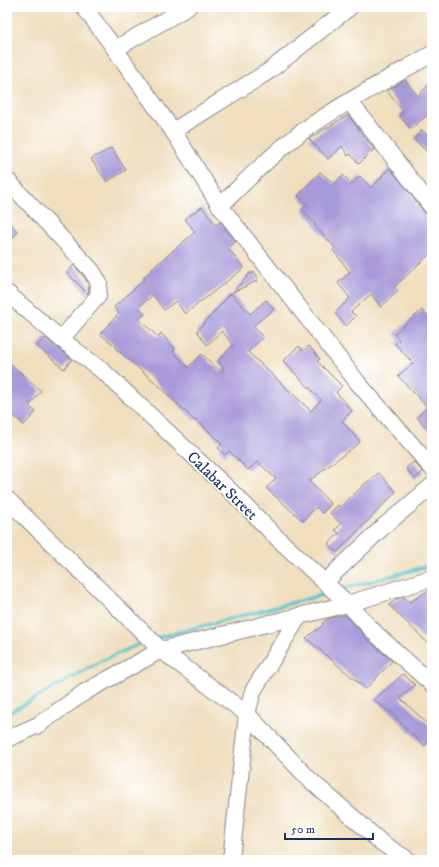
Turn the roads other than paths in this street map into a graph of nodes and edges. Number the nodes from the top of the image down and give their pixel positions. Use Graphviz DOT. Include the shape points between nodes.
graph roads {
  1 [pos="188,7"];
  2 [pos="350,7"];
  3 [pos="91,10"];
  4 [pos="115,49"];
  5 [pos="432,54"];
  6 [pos="350,102"];
  7 [pos="173,131"];
  8 [pos="7,180"];
  9 [pos="220,206"];
  10 [pos="432,207"];
  11 [pos="7,293"];
  12 [pos="61,339"];
  13 [pos="432,468"];
  14 [pos="432,486"];
  15 [pos="7,499"];
  16 [pos="432,578"];
  17 [pos="325,582"];
  18 [pos="345,602"];
  19 [pos="299,616"];
  20 [pos="160,648"];
  21 [pos="432,684"];
  22 [pos="247,714"];
  23 [pos="7,739"];
  24 [pos="231,860"];
  25 [pos="408,860"];
  1 -- 4 [label="street"];
  2 -- 7 [label="street" via="269,71"];
  3 -- 4 [label="street"];
  4 -- 7 [label="street"];
  5 -- 6 [label="street"];
  6 -- 9 [label="street" via="306,129 258,169"];
  6 -- 10 [label="street"];
  7 -- 9 [label="street"];
  8 -- 12 [label="street" via="92,271 99,283 98,296"];
  9 -- 13 [label="street" via="358,383"];
  11 -- 12 [label="street, Calabar Street"];
  12 -- 17 [label="street, Calabar Street" via="105,373"];
  14 -- 17 [label="street" via="383,527"];
  15 -- 20 [label="street"];
  16 -- 18 [label="street"];
  17 -- 18 [label="street, Calabar Street"];
  18 -- 19 [label="street"];
  18 -- 21 [label="street, Calabar Street" via="376,634"];
  19 -- 20 [label="street"];
  19 -- 22 [label="street" via="253,691"];
  20 -- 22 [label="street"];
  20 -- 23 [label="street" via="85,692 38,725"];
  22 -- 24 [label="street"];
  22 -- 25 [label="street" via="310,780 382,843"];
}
